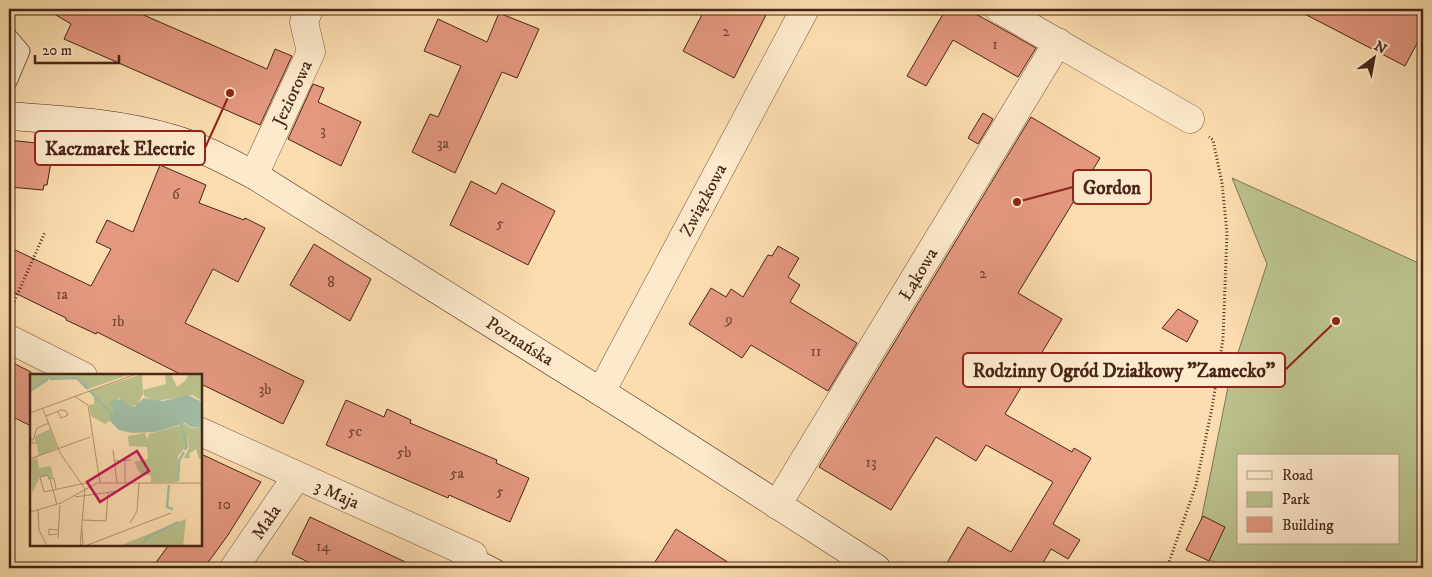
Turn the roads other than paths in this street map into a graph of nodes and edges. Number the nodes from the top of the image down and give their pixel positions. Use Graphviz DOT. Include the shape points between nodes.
graph roads {
  1 [pos="806,9"];
  2 [pos="999,9"];
  3 [pos="307,16"];
  4 [pos="9,36"];
  5 [pos="1058,42"];
  6 [pos="9,82"];
  7 [pos="9,116"];
  8 [pos="1190,119"];
  9 [pos="254,175"];
  10 [pos="9,339"];
  11 [pos="79,374"];
  12 [pos="600,392"];
  13 [pos="202,432"];
  14 [pos="297,476"];
  15 [pos="777,505"];
  16 [pos="473,556"];
  17 [pos="234,568"];
  18 [pos="498,568"];
  19 [pos="876,568"];
  1 -- 12 [label="street, Związkowa"];
  2 -- 5 [label="street"];
  3 -- 9 [label="street, Jeziorowa" via="311,52"];
  4 -- 6 [label="lane" via="22,51"];
  5 -- 8 [label="street"];
  5 -- 15 [label="street, Łąkowa"];
  7 -- 9 [label="street, Poznańska" via="92,122 154,134 195,147"];
  9 -- 12 [label="street, Poznańska"];
  10 -- 11 [label="street"];
  12 -- 15 [label="street, Poznańska"];
  13 -- 14 [label="street, 3 Maja"];
  14 -- 16 [label="street, 3 Maja"];
  14 -- 17 [label="street, Mała"];
  15 -- 19 [label="street, Poznańska"];
  16 -- 18 [label="lane"];
}
